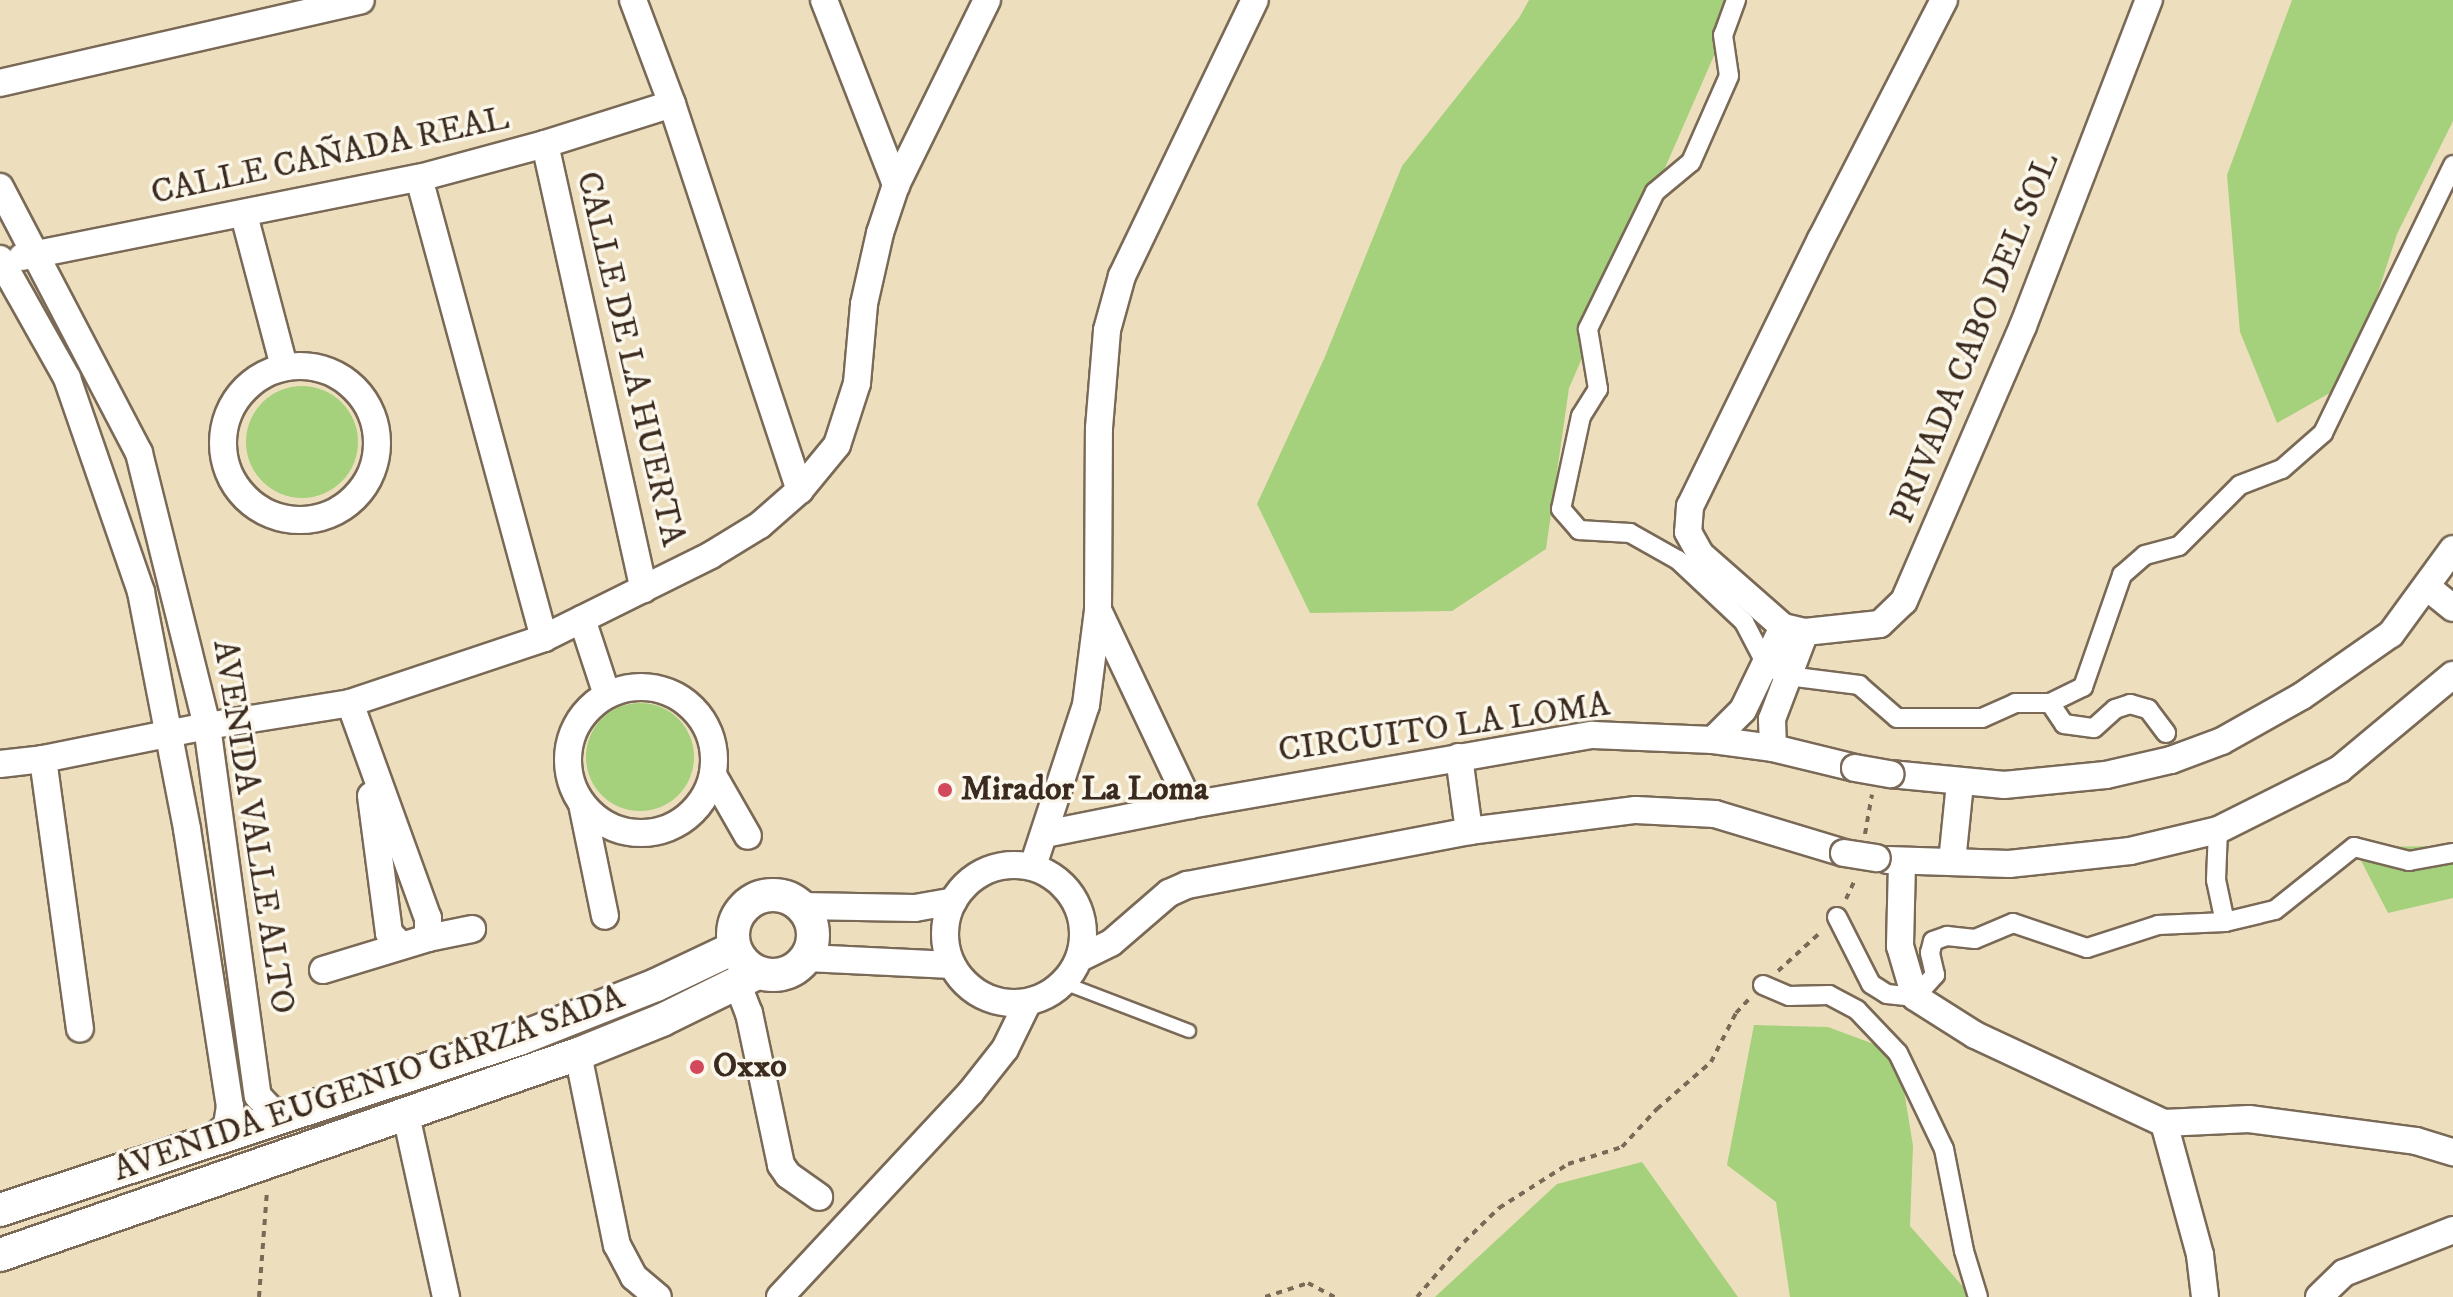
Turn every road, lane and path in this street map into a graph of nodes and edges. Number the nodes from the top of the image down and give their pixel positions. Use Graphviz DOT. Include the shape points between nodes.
graph roads {
  1 [pos="361,0"];
  2 [pos="633,0"];
  3 [pos="824,0"];
  4 [pos="987,0"];
  5 [pos="1255,0"];
  6 [pos="1736,0"];
  7 [pos="1944,0"];
  8 [pos="2149,0"];
  9 [pos="0,83"];
  10 [pos="672,104"];
  11 [pos="545,144"];
  12 [pos="2453,165"];
  13 [pos="419,178"];
  14 [pos="896,185"];
  15 [pos="0,187"];
  16 [pos="244,215"];
  17 [pos="37,254"];
  18 [pos="0,260"];
  19 [pos="284,366"];
  20 [pos="800,490"];
  21 [pos="2453,549"];
  22 [pos="2427,587"];
  23 [pos="644,589"];
  24 [pos="2453,608"];
  25 [pos="1098,610"];
  26 [pos="582,619"];
  27 [pos="1794,629"];
  28 [pos="544,638"];
  29 [pos="1777,671"];
  30 [pos="2453,675"];
  31 [pos="607,695"];
  32 [pos="350,703"];
  33 [pos="2050,703"];
  34 [pos="207,726"];
  35 [pos="2166,733"];
  36 [pos="168,734"];
  37 [pos="1713,740"];
  38 [pos="1773,748"];
  39 [pos="365,749"];
  40 [pos="1459,757"];
  41 [pos="43,759"];
  42 [pos="0,764"];
  43 [pos="713,775"];
  44 [pos="1881,782"];
  45 [pos="1960,783"];
  46 [pos="582,804"];
  47 [pos="1190,805"];
  48 [pos="2218,830"];
  49 [pos="1469,831"];
  50 [pos="1045,834"];
  51 [pos="748,836"];
  52 [pos="2453,853"];
  53 [pos="1869,859"];
  54 [pos="1952,862"];
  55 [pos="1033,866"];
  56 [pos="953,901"];
  57 [pos="801,906"];
  58 [pos="605,916"];
  59 [pos="1837,917"];
  60 [pos="2225,922"];
  61 [pos="472,929"];
  62 [pos="428,938"];
  63 [pos="402,946"];
  64 [pos="734,948"];
  65 [pos="807,958"];
  66 [pos="1080,958"];
  67 [pos="952,965"];
  68 [pos="323,970"];
  69 [pos="748,979"];
  70 [pos="1064,983"];
  71 [pos="1763,985"];
  72 [pos="1887,994"];
  73 [pos="1915,997"];
  74 [pos="1028,1002"];
  75 [pos="1857,1010"];
  76 [pos="80,1028"];
  77 [pos="1189,1031"];
  78 [pos="519,1039"];
  79 [pos="578,1054"];
  80 [pos="530,1070"];
  81 [pos="406,1115"];
  82 [pos="289,1116"];
  83 [pos="2164,1123"];
  84 [pos="206,1143"];
  85 [pos="2453,1152"];
  86 [pos="270,1161"];
  87 [pos="819,1197"];
  88 [pos="0,1210"];
  89 [pos="2453,1230"];
  90 [pos="0,1255"];
  91 [pos="259,1297"];
  92 [pos="446,1297"];
  93 [pos="658,1297"];
  94 [pos="780,1297"];
  95 [pos="1265,1297"];
  96 [pos="1334,1297"];
  97 [pos="1417,1297"];
  98 [pos="1978,1297"];
  99 [pos="2205,1297"];
  100 [pos="2319,1297"];
  1 -- 9 [label="street"];
  2 -- 10 [label="street"];
  3 -- 14 [label="street"];
  4 -- 14 [label="street"];
  5 -- 25 [label="street" via="1122,276 1107,330 1099,428"];
  6 -- 29 [label="street" via="1723,35 1729,76 1691,162 1655,192 1588,329 1598,389 1581,416 1561,509 1579,530 1630,533 1678,560 1744,622"];
  7 -- 27 [label="street" via="1690,506 1688,532 1700,554"];
  8 -- 27 [label="street, PRIVADA CABO DEL SOL" via="2023,326 1904,601 1880,624"];
  10 -- 11 [label="street, CALLE CAÑADA REAL"];
  10 -- 20 [label="street"];
  11 -- 13 [label="street, CALLE CAÑADA REAL"];
  11 -- 23 [label="street, CALLE DE LA HUERTA"];
  12 -- 33 [label="street" via="2323,433 2282,469 2240,485 2179,546 2145,555 2122,575 2083,687"];
  13 -- 16 [label="street, CALLE CAÑADA REAL"];
  13 -- 28 [label="street"];
  14 -- 20 [label="street" via="864,304 857,383 837,445"];
  15 -- 17 [label="street, AVENIDA VALLE ALTO"];
  16 -- 17 [label="street, CALLE CAÑADA REAL"];
  16 -- 19 [label="street"];
  17 -- 18 [label="street, CALLE CAÑADA REAL"];
  17 -- 34 [label="street, AVENIDA VALLE ALTO" via="139,453"];
  18 -- 36 [label="street, AVENIDA VALLE ALTO" via="67,378 141,592"];
  19 -- 19 [label="street" via="263,374 232,405 225,424 225,462 252,504 291,520 316,519 336,511 366,484 378,437 373,414 348,381 311,365"];
  20 -- 23 [label="street" via="760,525"];
  21 -- 22 [label="street"];
  22 -- 24 [label="street"];
  22 -- 45 [label="street" via="2391,634 2302,696 2222,741 2106,775 2004,785"];
  23 -- 26 [label="street"];
  25 -- 47 [label="street"];
  25 -- 50 [label="street" via="1086,705"];
  26 -- 28 [label="street"];
  26 -- 31 [label="street"];
  27 -- 29 [label="street"];
  28 -- 32 [label="street"];
  29 -- 33 [label="street" via="1859,685 1897,718 1982,718 2015,703"];
  29 -- 37 [label="street"];
  29 -- 38 [label="street"];
  30 -- 48 [label="street" via="2340,769"];
  31 -- 43 [label="street" via="653,688 694,709 714,751"];
  31 -- 46 [label="street" via="587,710 568,756 571,781"];
  32 -- 34 [label="street"];
  32 -- 39 [label="street"];
  33 -- 35 [label="street" via="2064,724 2094,728 2115,709 2130,704 2148,709"];
  34 -- 36 [label="street"];
  34 -- 82 [label="street, AVENIDA VALLE ALTO" via="258,1096 270,1109"];
  36 -- 41 [label="street"];
  36 -- 84 [label="street, AVENIDA VALLE ALTO" via="230,1106 227,1126"];
  37 -- 38 [label="street, CIRCUITO LA LOMA"];
  37 -- 40 [label="street, CIRCUITO LA LOMA" via="1593,735"];
  38 -- 44 [label="street, CIRCUITO LA LOMA, bridge" via="1855,768"];
  39 -- 62 [label="street" via="428,918"];
  39 -- 63 [label="street" via="389,933"];
  40 -- 47 [label="street, CIRCUITO LA LOMA"];
  40 -- 49 [label="street"];
  41 -- 42 [label="street"];
  41 -- 76 [label="street"];
  43 -- 46 [label="street" via="704,797 669,828 623,832"];
  43 -- 51 [label="street"];
  44 -- 45 [label="street"];
  44 -- 53 [label="path"];
  45 -- 54 [label="street"];
  46 -- 58 [label="street"];
  47 -- 50 [label="street, CIRCUITO LA LOMA"];
  48 -- 54 [label="street" via="2130,851 2009,864"];
  48 -- 60 [label="street" via="2216,880"];
  49 -- 53 [label="street" via="1636,810 1715,814"];
  49 -- 66 [label="street" via="1187,885 1169,893 1111,943"];
  50 -- 55 [label="street"];
  52 -- 60 [label="street" via="2409,861 2354,847 2275,910"];
  53 -- 54 [label="street"];
  53 -- 59 [label="path"];
  53 -- 73 [label="street"];
  55 -- 56 [label="street" via="1009,864 987,870"];
  55 -- 66 [label="street" via="1058,879 1076,901 1084,929"];
  56 -- 57 [label="street" via="915,908"];
  56 -- 67 [label="street" via="945,933"];
  57 -- 64 [label="street" via="768,895 751,901 735,922"];
  57 -- 65 [label="street" via="813,931"];
  59 -- 71 [label="path"];
  59 -- 72 [label="street" via="1871,984"];
  60 -- 73 [label="street" via="2158,925 2087,948 2013,923 1975,939 1947,936 1933,941 1935,975"];
  61 -- 62 [label="street"];
  62 -- 63 [label="street"];
  63 -- 68 [label="street"];
  64 -- 69 [label="street"];
  64 -- 78 [label="street, AVENIDA EUGENIO GARZA SADA"];
  65 -- 67 [label="street"];
  65 -- 69 [label="street" via="793,971"];
  66 -- 70 [label="street"];
  67 -- 74 [label="street" via="983,996 1005,1003"];
  69 -- 79 [label="street, AVENIDA EUGENIO GARZA SADA"];
  69 -- 87 [label="street" via="749,1013 781,1165"];
  70 -- 74 [label="street"];
  70 -- 77 [label="lane"];
  71 -- 75 [label="street" via="1789,996 1829,995"];
  71 -- 97 [label="path" via="1736,1013 1711,1062 1622,1147 1568,1164 1499,1208"];
  72 -- 73 [label="street"];
  72 -- 75 [label="street"];
  73 -- 83 [label="street" via="1975,1035"];
  74 -- 94 [label="street" via="1005,1049 971,1092"];
  75 -- 98 [label="street" via="1898,1053 1944,1149"];
  78 -- 80 [label="street"];
  78 -- 82 [label="street, AVENIDA EUGENIO GARZA SADA"];
  79 -- 80 [label="street, AVENIDA EUGENIO GARZA SADA"];
  79 -- 93 [label="street" via="617,1245 634,1277"];
  80 -- 81 [label="street, AVENIDA EUGENIO GARZA SADA"];
  81 -- 86 [label="street, AVENIDA EUGENIO GARZA SADA"];
  81 -- 92 [label="street"];
  82 -- 84 [label="street, AVENIDA EUGENIO GARZA SADA"];
  83 -- 85 [label="street" via="2249,1119 2416,1141"];
  83 -- 99 [label="street" via="2200,1255"];
  84 -- 88 [label="street, AVENIDA EUGENIO GARZA SADA"];
  86 -- 90 [label="street, AVENIDA EUGENIO GARZA SADA"];
  86 -- 91 [label="path"];
  89 -- 100 [label="street" via="2344,1273"];
  95 -- 96 [label="path" via="1308,1283"];
}
